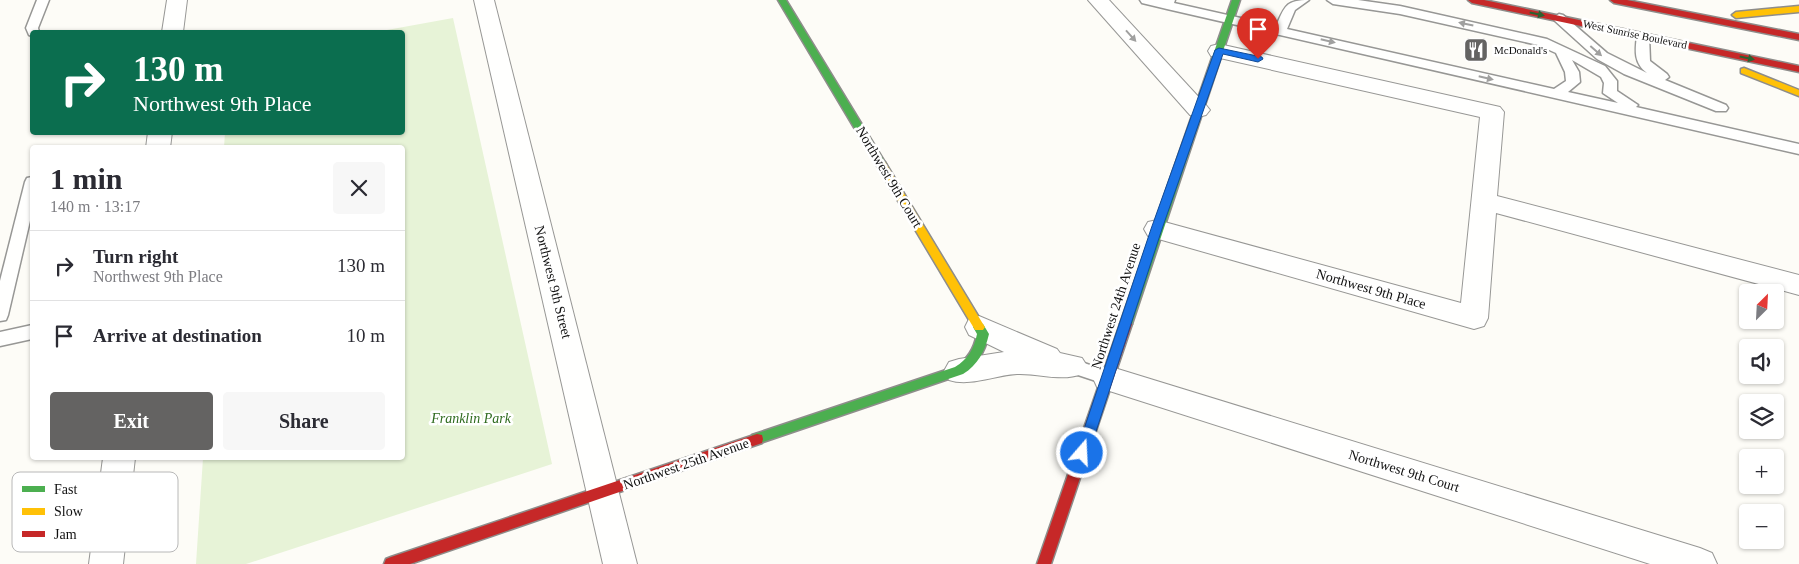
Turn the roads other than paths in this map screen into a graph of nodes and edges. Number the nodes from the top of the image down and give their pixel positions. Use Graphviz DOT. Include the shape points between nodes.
graph roads {
  1 [pos="43,0"];
  2 [pos="177,0"];
  3 [pos="484,0"];
  4 [pos="782,0"];
  5 [pos="1098,0"];
  6 [pos="1146,0"];
  7 [pos="1236,0"];
  8 [pos="1303,0"];
  9 [pos="1333,0"];
  10 [pos="1472,0"];
  11 [pos="1614,0"];
  12 [pos="1168,2"];
  13 [pos="1799,9"];
  14 [pos="1699,17"];
  15 [pos="1559,18"];
  16 [pos="1230,20"];
  17 [pos="32,30"];
  18 [pos="170,30"];
  19 [pos="1280,31"];
  20 [pos="1643,36"];
  21 [pos="1799,37"];
  22 [pos="1665,41"];
  23 [pos="1219,50"];
  24 [pos="1562,52"];
  25 [pos="1799,69"];
  26 [pos="1610,93"];
  27 [pos="1799,93"];
  28 [pos="1556,94"];
  29 [pos="1588,101"];
  30 [pos="1721,108"];
  31 [pos="1198,110"];
  32 [pos="1648,114"];
  33 [pos="1728,133"];
  34 [pos="1799,149"];
  35 [pos="30,190"];
  36 [pos="1483,201"];
  37 [pos="1157,229"];
  38 [pos="1799,285"];
  39 [pos="0,315"];
  40 [pos="979,327"];
  41 [pos="30,332"];
  42 [pos="0,339"];
  43 [pos="967,364"];
  44 [pos="1072,366"];
  45 [pos="1108,378"];
  46 [pos="604,492"];
  47 [pos="392,564"];
  48 [pos="620,564"];
  49 [pos="1044,564"];
  50 [pos="1700,564"];
  1 -- 17 [label="lane"];
  2 -- 18 [label="street"];
  3 -- 46 [label="street, Northwest 9th Street"];
  4 -- 40 [label="street, Northwest 9th Court"];
  5 -- 31 [label="street, one-way"];
  6 -- 12 [label="lane"];
  7 -- 16 [label="street, Northwest 24th Avenue"];
  8 -- 19 [label="lane" via="1290,8"];
  24 -- 9 [label="lane, one-way" via="1521,36 1400,10"];
  10 -- 15 [label="street, West Sunrise Boulevard, one-way"];
  11 -- 14 [label="street"];
  12 -- 16 [label="lane"];
  13 -- 14 [label="street"];
  14 -- 21 [label="street"];
  15 -- 20 [label="street, West Sunrise Boulevard"];
  15 -- 30 [label="lane, one-way" via="1602,56 1629,71"];
  16 -- 19 [label="lane"];
  16 -- 23 [label="street, Northwest 24th Avenue"];
  19 -- 28 [label="lane, one-way"];
  20 -- 22 [label="street, West Sunrise Boulevard"];
  20 -- 30 [label="lane" via="1641,60 1646,68"];
  22 -- 25 [label="street, West Sunrise Boulevard, one-way"];
  22 -- 27 [label="street"];
  23 -- 31 [label="street, Northwest 24th Avenue"];
  23 -- 36 [label="street, Northwest 9th Place" via="1492,112"];
  24 -- 26 [label="lane" via="1587,60 1602,70 1610,80"];
  24 -- 28 [label="lane" via="1572,72 1573,82"];
  26 -- 29 [label="lane"];
  26 -- 32 [label="lane"];
  28 -- 29 [label="lane"];
  29 -- 32 [label="lane"];
  30 -- 33 [label="lane"];
  31 -- 37 [label="street, Northwest 24th Avenue"];
  32 -- 33 [label="lane"];
  33 -- 34 [label="lane"];
  35 -- 39 [label="lane"];
  36 -- 37 [label="street, Northwest 9th Place" via="1474,318"];
  36 -- 38 [label="street"];
  37 -- 45 [label="street, Northwest 24th Avenue"];
  40 -- 43 [label="street" via="981,346"];
  40 -- 44 [label="street"];
  41 -- 42 [label="lane"];
  43 -- 44 [label="street" via="1018,362"];
  43 -- 46 [label="street, Northwest 25th Avenue"];
  44 -- 45 [label="lane"];
  45 -- 49 [label="street, Northwest 24th Avenue"];
  45 -- 50 [label="street, Northwest 9th Court"];
  46 -- 47 [label="street, Northwest 25th Avenue"];
  46 -- 48 [label="street, Northwest 9th Street"];
}
